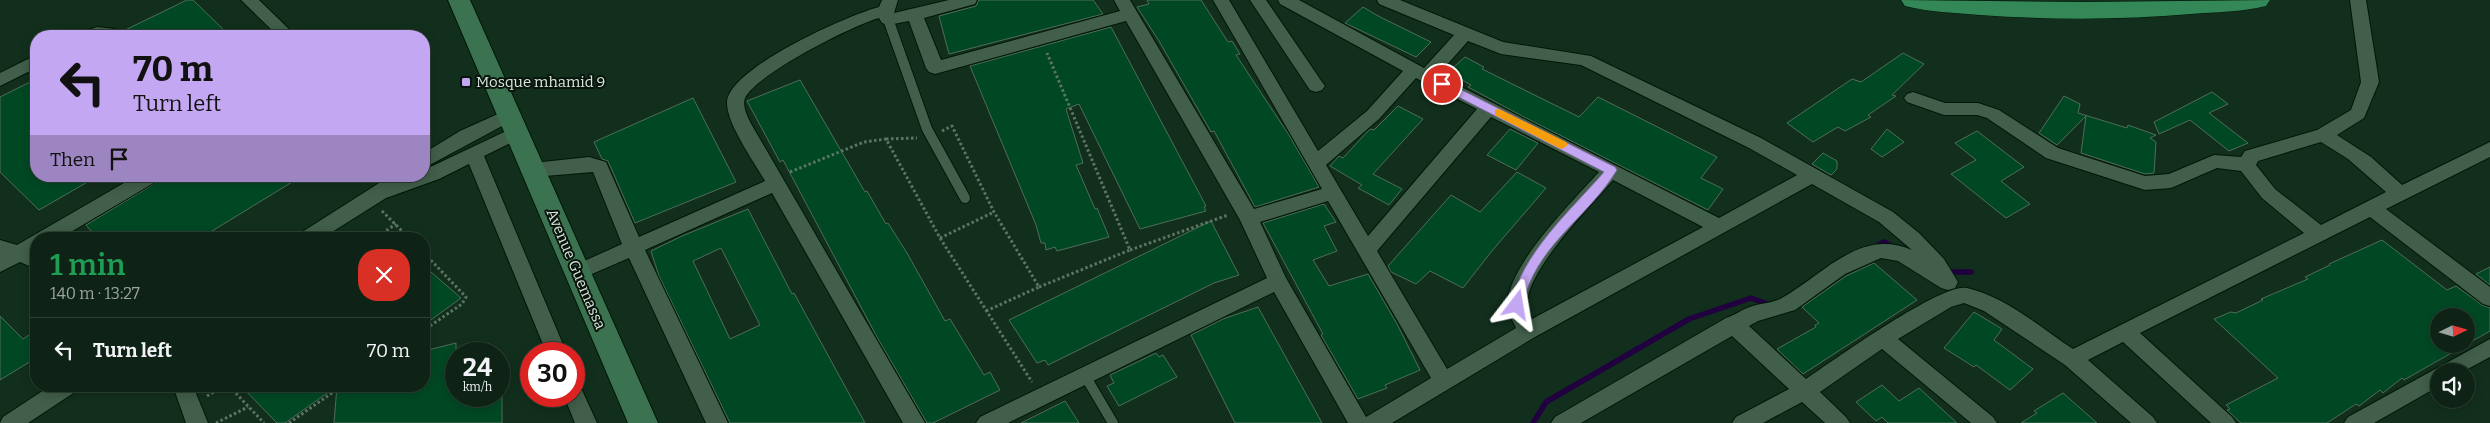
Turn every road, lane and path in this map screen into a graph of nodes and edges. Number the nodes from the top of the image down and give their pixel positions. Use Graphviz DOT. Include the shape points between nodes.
graph roads {
  1 [pos="249,0"];
  2 [pos="459,0"];
  3 [pos="969,0"];
  4 [pos="1221,0"];
  5 [pos="1258,0"];
  6 [pos="1286,0"];
  7 [pos="1385,0"];
  8 [pos="1913,0"];
  9 [pos="2258,0"];
  10 [pos="2358,0"];
  11 [pos="1127,7"];
  12 [pos="888,10"];
  13 [pos="915,15"];
  14 [pos="282,30"];
  15 [pos="1466,34"];
  16 [pos="1041,40"];
  17 [pos="30,64"];
  18 [pos="1420,73"];
  19 [pos="2,77"];
  20 [pos="1316,86"];
  21 [pos="1912,98"];
  22 [pos="1489,107"];
  23 [pos="513,123"];
  24 [pos="2323,135"];
  25 [pos="930,136"];
  26 [pos="886,139"];
  27 [pos="2490,149"];
  28 [pos="474,154"];
  29 [pos="430,157"];
  30 [pos="1315,164"];
  31 [pos="2247,165"];
  32 [pos="533,170"];
  33 [pos="1611,170"];
  34 [pos="1813,174"];
  35 [pos="430,175"];
  36 [pos="776,181"];
  37 [pos="141,182"];
  38 [pos="394,182"];
  39 [pos="412,182"];
  40 [pos="1333,194"];
  41 [pos="377,195"];
  42 [pos="2401,195"];
  43 [pos="965,198"];
  44 [pos="2372,209"];
  45 [pos="994,212"];
  46 [pos="1247,214"];
  47 [pos="396,224"];
  48 [pos="1718,226"];
  49 [pos="55,232"];
  50 [pos="317,232"];
  51 [pos="384,232"];
  52 [pos="403,232"];
  53 [pos="2319,234"];
  54 [pos="940,238"];
  55 [pos="633,246"];
  56 [pos="30,247"];
  57 [pos="0,248"];
  58 [pos="1130,250"];
  59 [pos="1366,251"];
  60 [pos="19,253"];
  61 [pos="30,259"];
  62 [pos="430,259"];
  63 [pos="0,264"];
  64 [pos="578,272"];
  65 [pos="1278,281"];
  66 [pos="1948,282"];
  67 [pos="1039,287"];
  68 [pos="1965,295"];
  69 [pos="2490,298"];
  70 [pos="986,311"];
  71 [pos="1733,324"];
  72 [pos="430,326"];
  73 [pos="2125,330"];
  74 [pos="1528,332"];
  75 [pos="1883,338"];
  76 [pos="552,342"];
  77 [pos="2490,347"];
  78 [pos="2072,359"];
  79 [pos="2461,363"];
  80 [pos="1084,374"];
  81 [pos="1443,380"];
  82 [pos="2430,381"];
  83 [pos="1804,391"];
  84 [pos="59,392"];
  85 [pos="185,392"];
  86 [pos="235,392"];
  87 [pos="333,392"];
  88 [pos="1040,396"];
  89 [pos="248,406"];
  90 [pos="579,407"];
  91 [pos="1570,421"];
  92 [pos="10,423"];
  93 [pos="197,423"];
  94 [pos="216,423"];
  95 [pos="264,423"];
  96 [pos="289,423"];
  97 [pos="586,423"];
  98 [pos="643,423"];
  99 [pos="717,423"];
  100 [pos="914,423"];
  101 [pos="987,423"];
  102 [pos="1113,423"];
  103 [pos="1359,423"];
  104 [pos="1374,423"];
  105 [pos="1743,423"];
  106 [pos="1839,423"];
  107 [pos="1986,423"];
  108 [pos="2146,423"];
  109 [pos="2225,423"];
  110 [pos="2355,423"];
  1 -- 14 [label="street"];
  2 -- 23 [label="main road, Avenue Guemassa"];
  3 -- 13 [label="street"];
  4 -- 30 [label="street"];
  5 -- 20 [label="street"];
  6 -- 18 [label="street"];
  7 -- 15 [label="street"];
  8 -- 9 [label="main road" via="2013,10 2082,11 2201,7"];
  10 -- 24 [label="street" via="2370,82 2358,114"];
  11 -- 16 [label="street"];
  11 -- 46 [label="street"];
  12 -- 13 [label="street"];
  12 -- 25 [label="lane" via="916,102"];
  12 -- 36 [label="street" via="833,29 766,70 744,86 736,98 738,113"];
  13 -- 16 [label="street" via="935,68"];
  15 -- 18 [label="street"];
  15 -- 34 [label="street" via="1501,48 1585,60"];
  16 -- 58 [label="path"];
  17 -- 19 [label="street"];
  18 -- 22 [label="street"];
  18 -- 30 [label="street"];
  21 -- 31 [label="street" via="1944,109 1978,109 1994,114 2052,153 2145,183 2171,181 2214,162"];
  22 -- 33 [label="street"];
  22 -- 59 [label="street"];
  23 -- 28 [label="street"];
  23 -- 29 [label="street" via="466,136"];
  23 -- 32 [label="main road, Avenue Guemassa"];
  24 -- 31 [label="street" via="2251,156"];
  24 -- 42 [label="street" via="2342,144"];
  25 -- 26 [label="path"];
  25 -- 43 [label="lane"];
  25 -- 45 [label="path" via="952,126"];
  26 -- 36 [label="path" via="864,142"];
  26 -- 54 [label="path"];
  27 -- 42 [label="street"];
  28 -- 35 [label="street"];
  28 -- 76 [label="street"];
  30 -- 40 [label="street"];
  31 -- 53 [label="street" via="2262,186"];
  32 -- 55 [label="street" via="589,164 600,167"];
  32 -- 64 [label="main road, Avenue Guemassa"];
  33 -- 48 [label="street"];
  33 -- 74 [label="street" via="1534,262 1521,285 1517,305"];
  34 -- 48 [label="street"];
  34 -- 66 [label="street" via="1886,217 1937,264"];
  36 -- 55 [label="street"];
  36 -- 100 [label="street"];
  37 -- 49 [label="street"];
  38 -- 41 [label="street"];
  39 -- 41 [label="street"];
  40 -- 46 [label="street"];
  40 -- 59 [label="street"];
  41 -- 47 [label="path"];
  41 -- 50 [label="street"];
  42 -- 44 [label="street"];
  44 -- 53 [label="street"];
  44 -- 69 [label="street"];
  45 -- 54 [label="path"];
  45 -- 67 [label="path"];
  46 -- 58 [label="path"];
  46 -- 65 [label="street"];
  47 -- 51 [label="path"];
  47 -- 52 [label="path"];
  48 -- 74 [label="street"];
  53 -- 73 [label="street"];
  54 -- 70 [label="path"];
  55 -- 64 [label="street"];
  55 -- 99 [label="street"];
  56 -- 60 [label="street"];
  57 -- 60 [label="street"];
  58 -- 67 [label="path"];
  59 -- 81 [label="street"];
  60 -- 61 [label="street"];
  60 -- 63 [label="street"];
  62 -- 72 [label="path" via="466,297 462,304"];
  64 -- 98 [label="main road, Avenue Guemassa"];
  65 -- 80 [label="street"];
  65 -- 103 [label="street"];
  66 -- 68 [label="street"];
  66 -- 71 [label="street" via="1901,254 1879,250 1859,258 1776,310 1753,314"];
  67 -- 70 [label="path"];
  68 -- 75 [label="street" via="1950,299"];
  68 -- 78 [label="street" via="1992,305"];
  70 -- 88 [label="path"];
  71 -- 83 [label="street"];
  71 -- 91 [label="street"];
  73 -- 78 [label="street"];
  73 -- 109 [label="street"];
  74 -- 81 [label="street"];
  75 -- 83 [label="street"];
  75 -- 107 [label="street"];
  77 -- 79 [label="street"];
  78 -- 108 [label="street"];
  80 -- 88 [label="street"];
  80 -- 102 [label="lane"];
  81 -- 104 [label="street"];
  82 -- 110 [label="street"];
  83 -- 105 [label="street"];
  83 -- 106 [label="street"];
  84 -- 92 [label="street"];
  85 -- 93 [label="street"];
  86 -- 89 [label="path"];
  87 -- 96 [label="path"];
  88 -- 101 [label="street"];
  89 -- 94 [label="path"];
  89 -- 95 [label="path"];
  90 -- 97 [label="street"];
}
